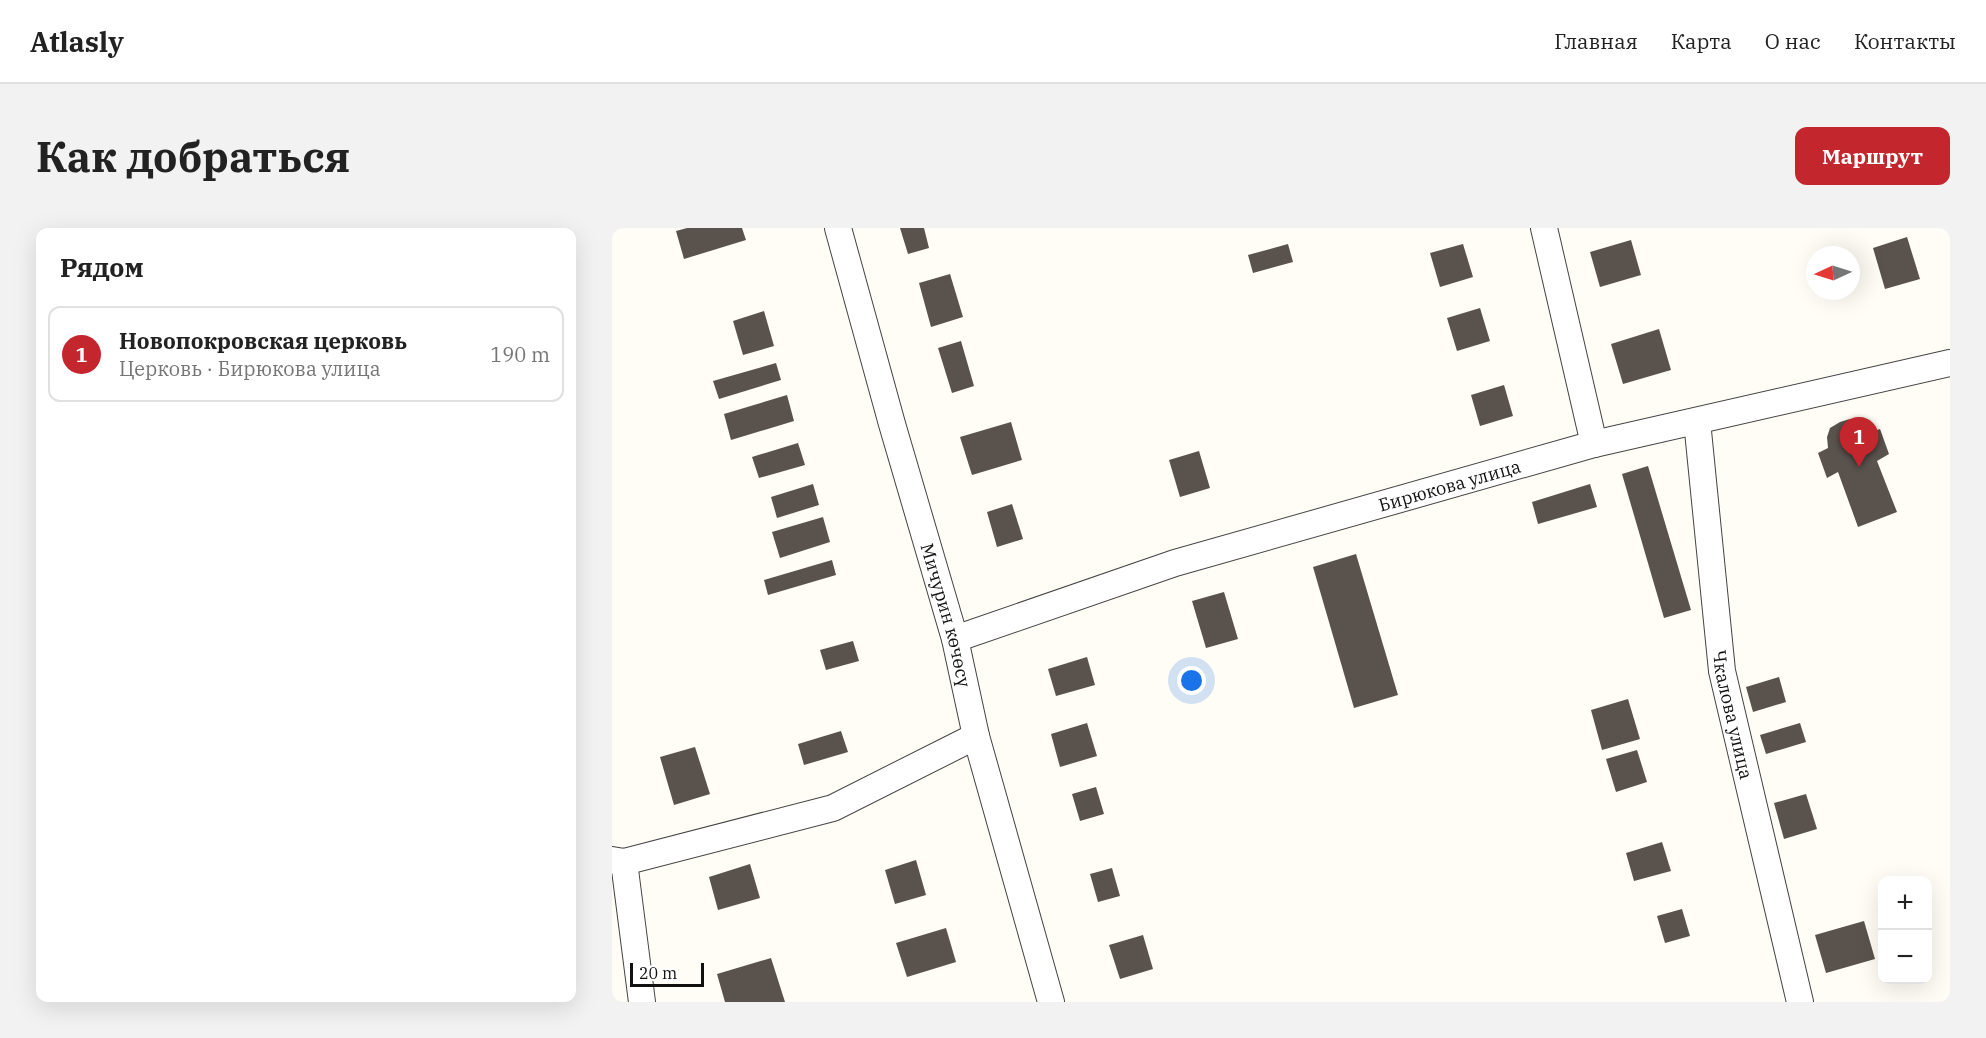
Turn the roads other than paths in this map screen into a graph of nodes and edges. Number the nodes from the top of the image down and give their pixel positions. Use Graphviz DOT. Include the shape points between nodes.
graph roads {
  1 [pos="838,228"];
  2 [pos="1544,228"];
  3 [pos="1950,363"];
  4 [pos="1697,421"];
  5 [pos="1594,444"];
  6 [pos="955,639"];
  7 [pos="976,736"];
  8 [pos="618,861"];
  9 [pos="642,1002"];
  10 [pos="1051,1002"];
  11 [pos="1800,1002"];
  1 -- 6 [label="street, Мичурин көчөсү"];
  2 -- 5 [label="street"];
  3 -- 4 [label="street, Бирюкова улица"];
  4 -- 5 [label="street, Бирюкова улица"];
  4 -- 11 [label="street, Чкалова улица" via="1722,670"];
  5 -- 6 [label="street, Бирюкова улица" via="1175,563"];
  6 -- 7 [label="street, Мичурин көчөсү"];
  7 -- 8 [label="street" via="833,808"];
  7 -- 10 [label="street, Мичурин көчөсү"];
  8 -- 9 [label="street"];
}
